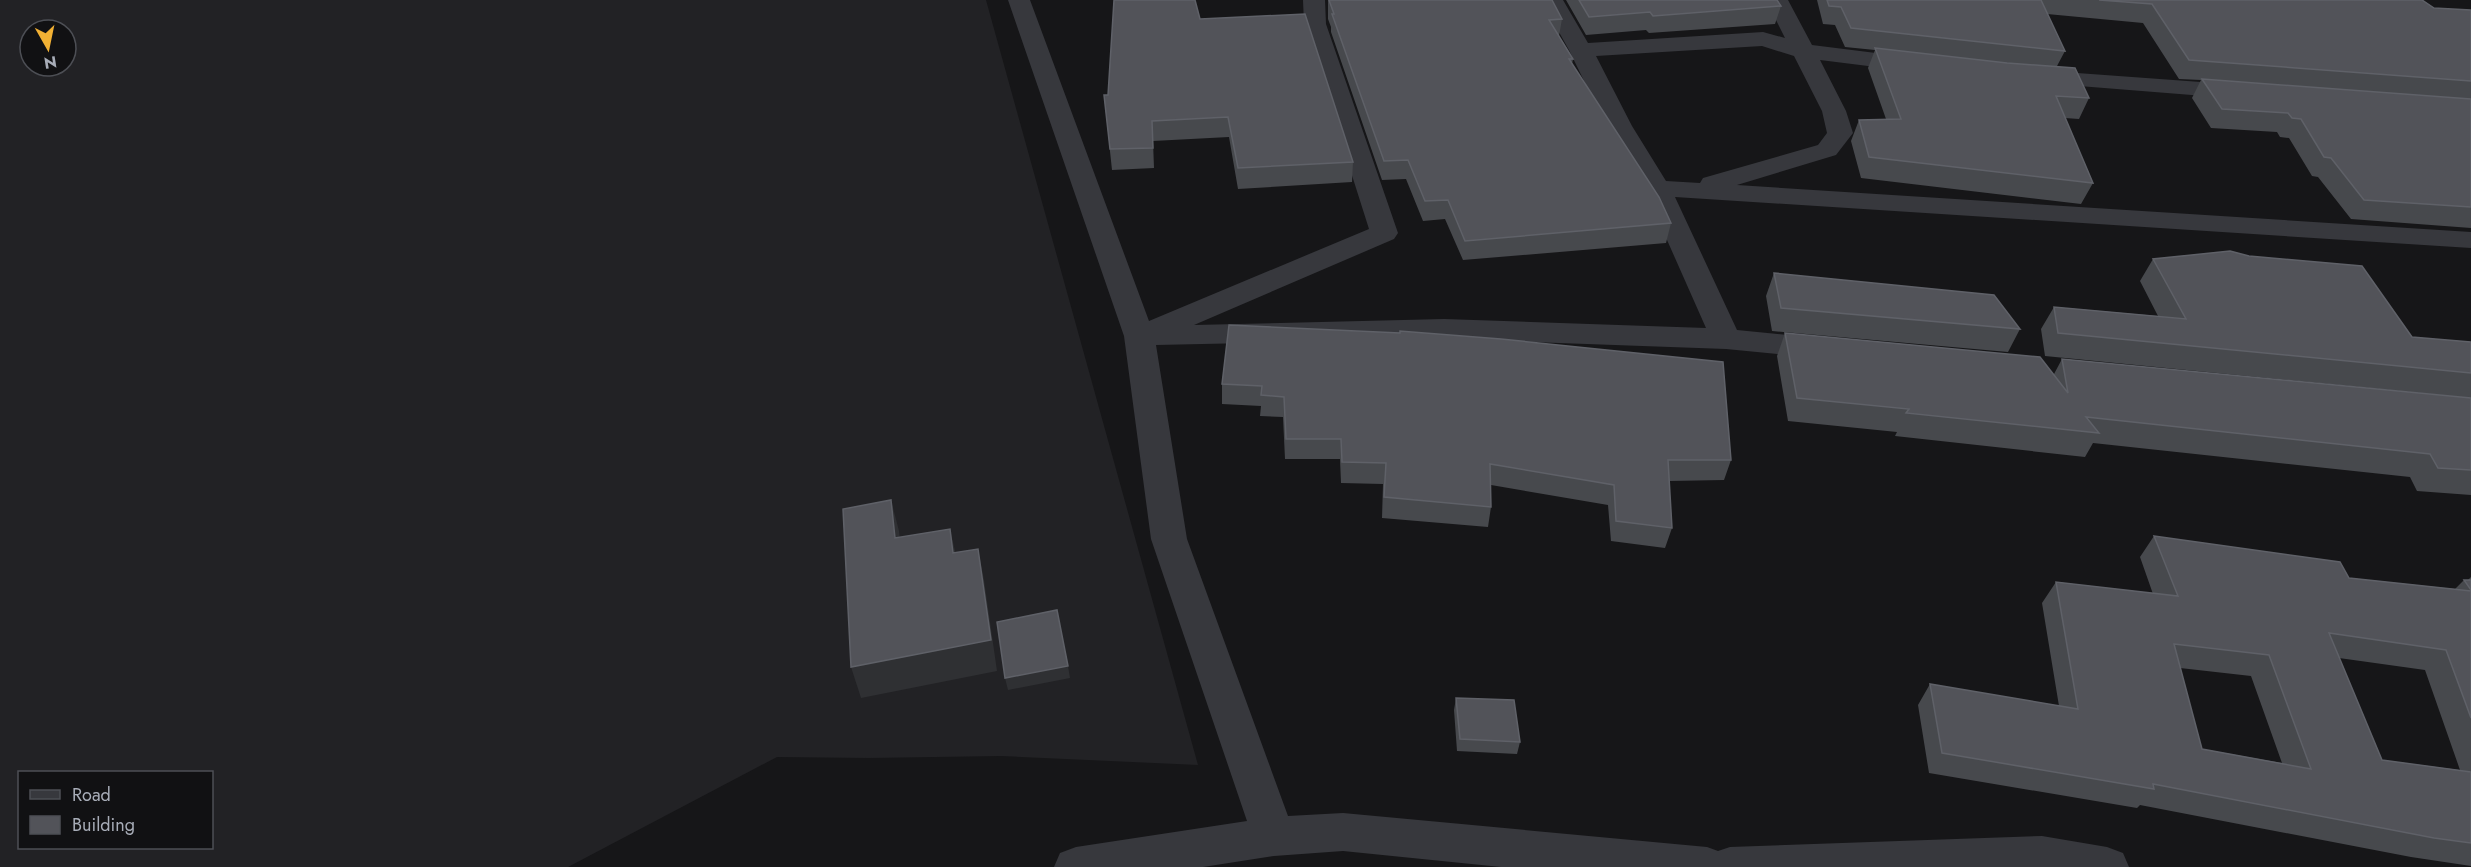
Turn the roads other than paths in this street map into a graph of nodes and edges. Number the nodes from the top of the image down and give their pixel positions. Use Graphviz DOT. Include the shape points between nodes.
graph roads {
  1 [pos="1019,0"];
  2 [pos="1314,0"];
  3 [pos="1552,0"];
  4 [pos="1777,0"];
  5 [pos="1581,50"];
  6 [pos="1802,51"];
  7 [pos="1941,68"];
  8 [pos="2010,75"];
  9 [pos="2270,94"];
  10 [pos="1657,189"];
  11 [pos="2471,240"];
  12 [pos="1139,336"];
  13 [pos="1726,339"];
  14 [pos="1855,351"];
  15 [pos="1274,836"];
  16 [pos="1076,867"];
  17 [pos="1707,867"];
  18 [pos="1730,867"];
  19 [pos="2107,867"];
  1 -- 12 [label="street"];
  2 -- 12 [label="street" via="1315,24 1384,233"];
  3 -- 5 [label="street"];
  4 -- 6 [label="street"];
  5 -- 6 [label="street" via="1763,39"];
  5 -- 10 [label="street" via="1619,126"];
  6 -- 7 [label="street"];
  6 -- 10 [label="street" via="1834,111 1840,133 1827,150 1719,183"];
  8 -- 9 [label="street"];
  10 -- 11 [label="street"];
  10 -- 13 [label="street"];
  12 -- 13 [label="street" via="1444,329"];
  12 -- 15 [label="street" via="1169,539"];
  13 -- 14 [label="street"];
  15 -- 16 [label="street"];
  15 -- 17 [label="street" via="1342,832"];
  18 -- 19 [label="street" via="2042,856"];
}
